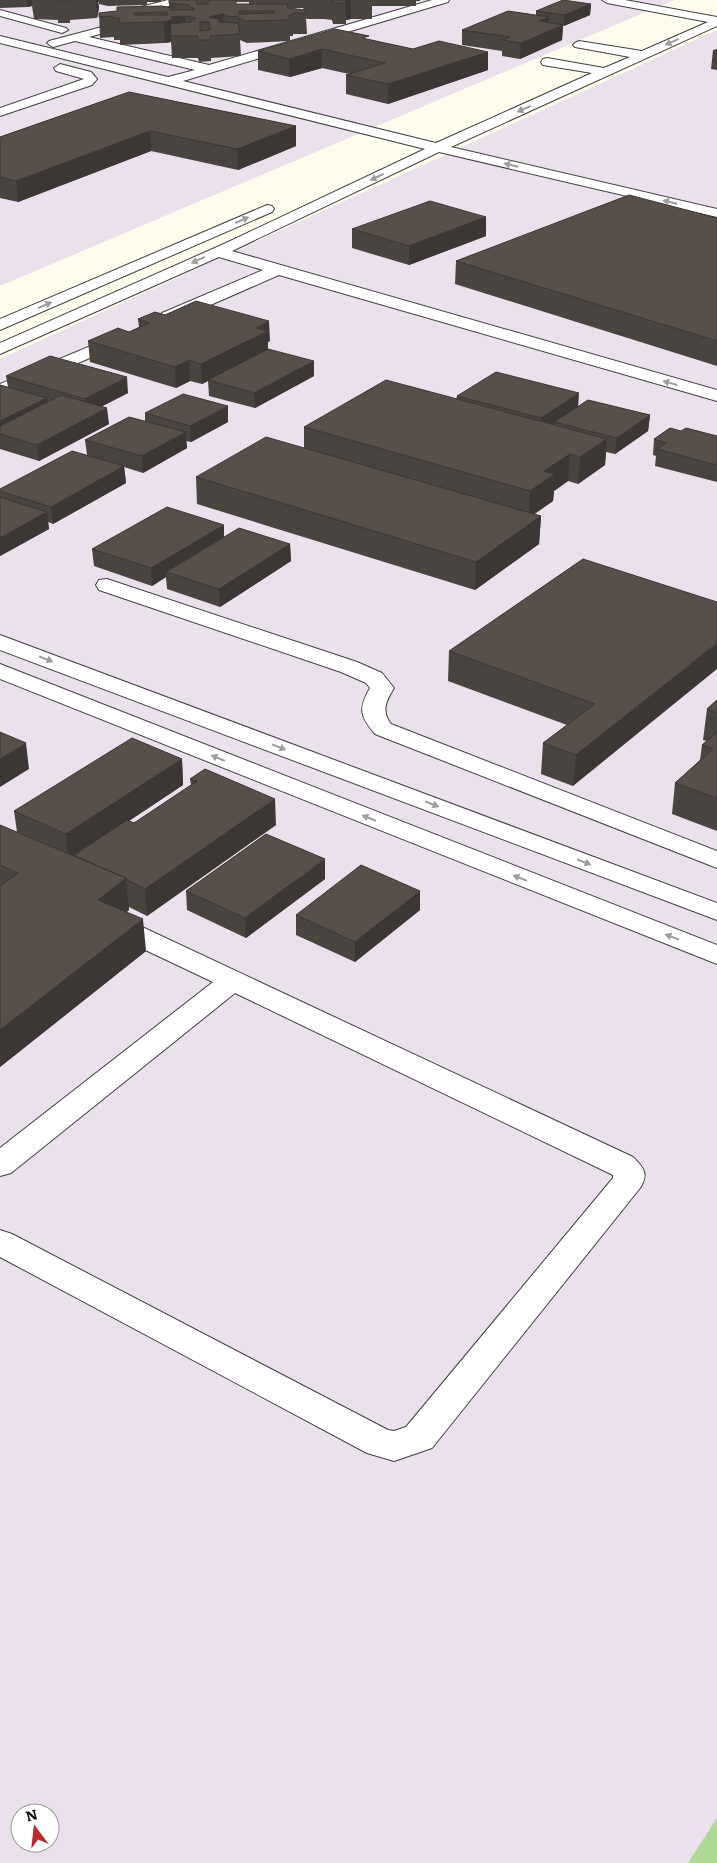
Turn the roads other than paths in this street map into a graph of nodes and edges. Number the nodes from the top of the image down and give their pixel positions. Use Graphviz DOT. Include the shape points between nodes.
graph roads {
  1 [pos="182,0"];
  2 [pos="444,0"];
  3 [pos="607,0"];
  4 [pos="193,7"];
  5 [pos="717,8"];
  6 [pos="0,13"];
  7 [pos="696,17"];
  8 [pos="717,21"];
  9 [pos="321,26"];
  10 [pos="0,30"];
  11 [pos="62,30"];
  12 [pos="340,30"];
  13 [pos="74,37"];
  14 [pos="30,38"];
  15 [pos="0,39"];
  16 [pos="53,43"];
  17 [pos="579,45"];
  18 [pos="130,50"];
  19 [pos="617,51"];
  20 [pos="108,56"];
  21 [pos="643,56"];
  22 [pos="547,62"];
  23 [pos="48,66"];
  24 [pos="580,68"];
  25 [pos="208,69"];
  26 [pos="606,72"];
  27 [pos="186,75"];
  28 [pos="553,80"];
  29 [pos="170,81"];
  30 [pos="0,112"];
  31 [pos="434,133"];
  32 [pos="454,140"];
  33 [pos="413,142"];
  34 [pos="438,147"];
  35 [pos="395,151"];
  36 [pos="282,202"];
  37 [pos="717,202"];
  38 [pos="717,213"];
  39 [pos="224,249"];
  40 [pos="279,269"];
  41 [pos="153,324"];
  42 [pos="0,325"];
  43 [pos="135,332"];
  44 [pos="0,349"];
  45 [pos="717,382"];
  46 [pos="0,392"];
  47 [pos="717,396"];
  48 [pos="106,585"];
  49 [pos="0,642"];
  50 [pos="0,671"];
  51 [pos="717,860"];
  52 [pos="717,912"];
  53 [pos="130,932"];
  54 [pos="717,955"];
  55 [pos="232,980"];
  56 [pos="0,1165"];
  57 [pos="0,1242"];
  1 -- 11 [label="street"];
  2 -- 12 [label="street"];
  3 -- 7 [label="street"];
  4 -- 13 [label="street"];
  5 -- 7 [label="street"];
  6 -- 11 [label="street"];
  7 -- 8 [label="street"];
  7 -- 19 [label="street"];
  8 -- 21 [label="street, one-way"];
  9 -- 12 [label="street"];
  10 -- 14 [label="street"];
  11 -- 14 [label="street"];
  12 -- 25 [label="street"];
  13 -- 16 [label="street"];
  13 -- 18 [label="street"];
  14 -- 16 [label="street"];
  15 -- 29 [label="street"];
  16 -- 20 [label="street"];
  17 -- 19 [label="street"];
  18 -- 20 [label="street"];
  18 -- 25 [label="street"];
  19 -- 21 [label="street"];
  19 -- 24 [label="street"];
  20 -- 27 [label="street"];
  21 -- 26 [label="street"];
  22 -- 24 [label="street"];
  23 -- 30 [label="street" via="87,75 91,79"];
  24 -- 26 [label="street"];
  24 -- 28 [label="street"];
  25 -- 27 [label="street"];
  26 -- 32 [label="street, one-way"];
  27 -- 29 [label="street"];
  27 -- 31 [label="street"];
  29 -- 33 [label="street"];
  31 -- 32 [label="street"];
  31 -- 33 [label="street"];
  32 -- 34 [label="street"];
  32 -- 37 [label="street"];
  33 -- 34 [label="street"];
  33 -- 35 [label="street"];
  38 -- 34 [label="street, one-way"];
  34 -- 39 [label="street, one-way"];
  42 -- 36 [label="street, one-way"];
  39 -- 40 [label="street"];
  39 -- 44 [label="street, one-way"];
  39 -- 45 [label="street"];
  40 -- 41 [label="street"];
  47 -- 40 [label="street, one-way"];
  43 -- 46 [label="street"];
  48 -- 51 [label="street" via="374,678 382,688 374,702 374,718 383,729"];
  49 -- 52 [label="street, one-way"];
  54 -- 50 [label="street, one-way"];
  53 -- 55 [label="street"];
  55 -- 56 [label="street"];
  55 -- 57 [label="street" via="622,1165 629,1180 419,1438 394,1446 380,1443"];
}
